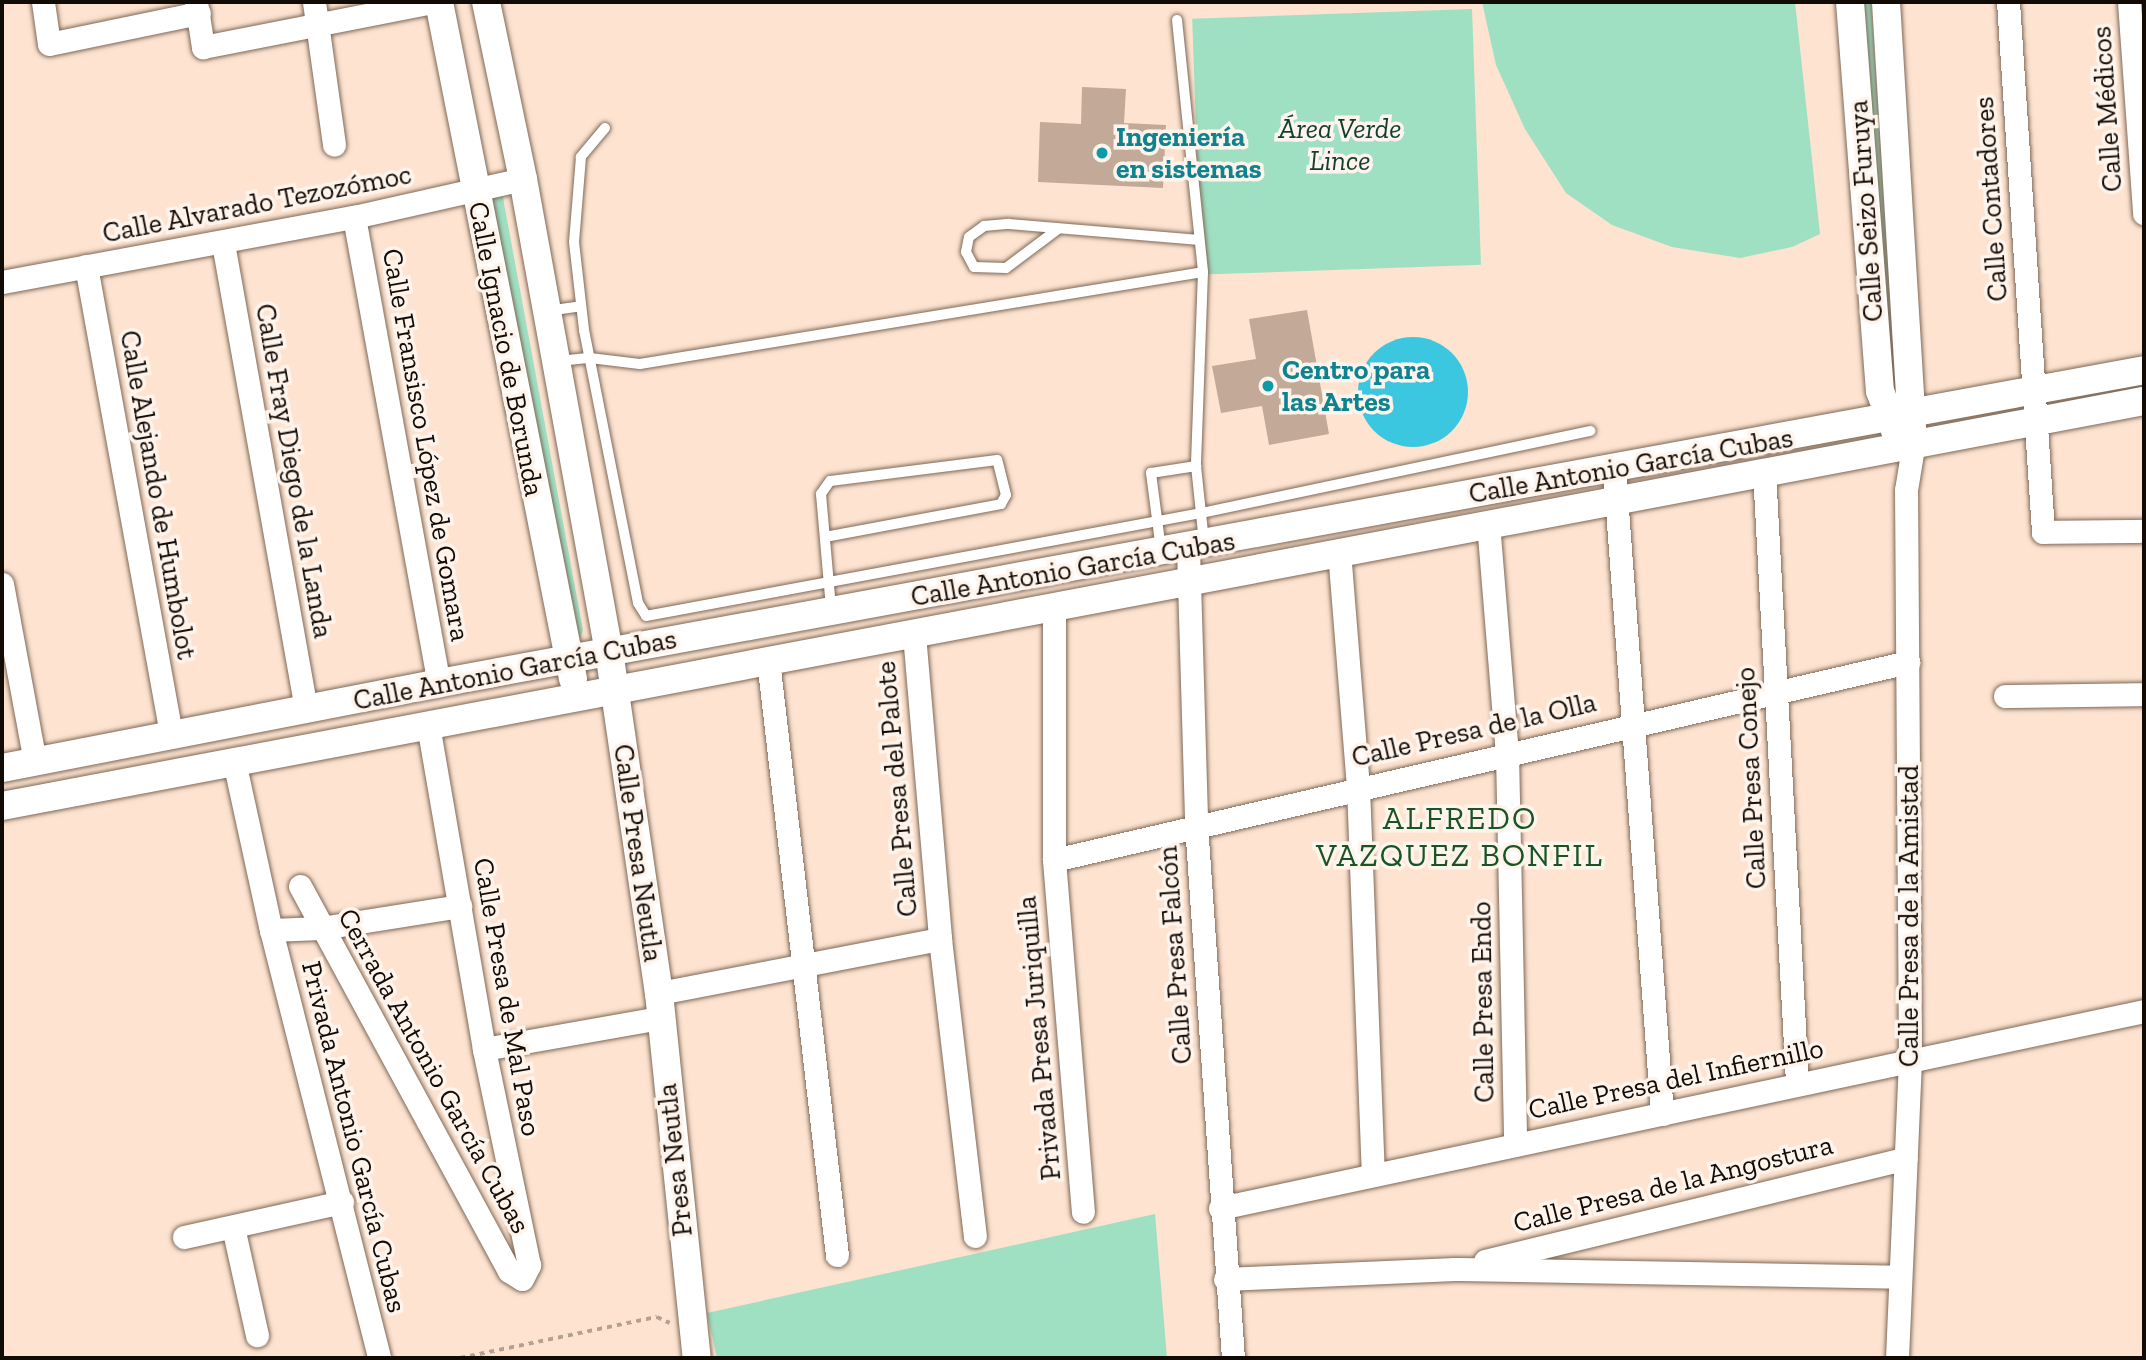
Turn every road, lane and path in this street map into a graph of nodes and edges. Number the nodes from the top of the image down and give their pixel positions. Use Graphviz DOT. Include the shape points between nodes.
graph roads {
  1 [pos="43,2"];
  2 [pos="433,2"];
  3 [pos="439,2"];
  4 [pos="486,2"];
  5 [pos="1850,2"];
  6 [pos="1886,2"];
  7 [pos="2008,2"];
  8 [pos="2129,2"];
  9 [pos="197,8"];
  10 [pos="316,13"];
  11 [pos="1177,20"];
  12 [pos="605,128"];
  13 [pos="334,145"];
  14 [pos="523,179"];
  15 [pos="475,193"];
  16 [pos="2144,213"];
  17 [pos="354,217"];
  18 [pos="1059,229"];
  19 [pos="1199,240"];
  20 [pos="223,243"];
  21 [pos="86,266"];
  22 [pos="1203,272"];
  23 [pos="2,282"];
  24 [pos="582,306"];
  25 [pos="547,311"];
  26 [pos="590,358"];
  27 [pos="556,361"];
  28 [pos="2144,370"];
  29 [pos="2033,391"];
  30 [pos="2144,401"];
  31 [pos="2036,420"];
  32 [pos="1903,430"];
  33 [pos="1590,431"];
  34 [pos="1196,466"];
  35 [pos="1614,469"];
  36 [pos="1764,471"];
  37 [pos="1616,498"];
  38 [pos="1201,513"];
  39 [pos="1157,521"];
  40 [pos="1488,523"];
  41 [pos="2144,531"];
  42 [pos="825,537"];
  43 [pos="1184,549"];
  44 [pos="1339,551"];
  45 [pos="829,581"];
  46 [pos="1191,582"];
  47 [pos="2,584"];
  48 [pos="1054,605"];
  49 [pos="832,613"];
  50 [pos="914,634"];
  51 [pos="609,651"];
  52 [pos="569,660"];
  53 [pos="768,660"];
  54 [pos="1908,662"];
  55 [pos="439,683"];
  56 [pos="614,688"];
  57 [pos="1776,690"];
  58 [pos="2144,694"];
  59 [pos="577,695"];
  60 [pos="2005,696"];
  61 [pos="306,709"];
  62 [pos="428,723"];
  63 [pos="1633,723"];
  64 [pos="171,734"];
  65 [pos="1507,753"];
  66 [pos="234,761"];
  67 [pos="35,762"];
  68 [pos="2,768"];
  69 [pos="1358,787"];
  70 [pos="2,806"];
  71 [pos="1196,824"];
  72 [pos="1054,860"];
  73 [pos="300,886"];
  74 [pos="460,906"];
  75 [pos="321,928"];
  76 [pos="271,930"];
  77 [pos="940,939"];
  78 [pos="805,967"];
  79 [pos="659,1005"];
  80 [pos="2144,1011"];
  81 [pos="484,1049"];
  82 [pos="1910,1059"];
  83 [pos="1797,1083"];
  84 [pos="1662,1114"];
  85 [pos="1515,1145"];
  86 [pos="1906,1158"];
  87 [pos="1373,1175"];
  88 [pos="342,1202"];
  89 [pos="1220,1208"];
  90 [pos="1083,1212"];
  91 [pos="233,1227"];
  92 [pos="975,1236"];
  93 [pos="184,1237"];
  94 [pos="837,1255"];
  95 [pos="1455,1269"];
  96 [pos="1900,1278"];
  97 [pos="522,1279"];
  98 [pos="1225,1279"];
  99 [pos="257,1335"];
  100 [pos="674,1336"];
  101 [pos="379,1358"];
  102 [pos="460,1358"];
  103 [pos="696,1358"];
  104 [pos="1233,1358"];
  105 [pos="1897,1358"];
  1 -- 9 [label="street" via="49,44"];
  2 -- 10 [label="street"];
  3 -- 15 [label="street, Calle Ignacio de Borunda"];
  4 -- 14 [label="street, Calle Ignacio de Borunda"];
  5 -- 32 [label="street, Calle Seizo Furuya" via="1880,391"];
  6 -- 32 [label="street, Calle Seizo Furuya"];
  7 -- 29 [label="street, Calle Contadores"];
  8 -- 16 [label="street, Calle Médicos"];
  9 -- 10 [label="street" via="202,47"];
  10 -- 13 [label="street"];
  11 -- 19 [label="lane"];
  12 -- 24 [label="lane" via="581,157 574,242"];
  14 -- 15 [label="street, Calle Alvarado Tezozómoc"];
  14 -- 25 [label="street, Calle Ignacio de Borunda"];
  15 -- 17 [label="street, Calle Alvarado Tezozómoc"];
  15 -- 52 [label="street, Calle Ignacio de Borunda"];
  17 -- 20 [label="street, Calle Alvarado Tezozómoc"];
  17 -- 55 [label="street, Calle Fransisco López de Gomara"];
  18 -- 18 [label="lane" via="984,226 969,237 966,252 974,267 1006,268"];
  18 -- 19 [label="lane"];
  19 -- 22 [label="lane"];
  20 -- 21 [label="street, Calle Alvarado Tezozómoc"];
  20 -- 61 [label="street, Calle Fray Diego de la Landa"];
  21 -- 23 [label="street, Calle Alvarado Tezozómoc"];
  21 -- 64 [label="street, Calle Alejando de Humbolot"];
  22 -- 26 [label="lane" via="640,364"];
  22 -- 34 [label="lane"];
  24 -- 25 [label="lane"];
  24 -- 26 [label="lane"];
  25 -- 27 [label="street, Calle Ignacio de Borunda"];
  26 -- 27 [label="lane"];
  26 -- 45 [label="lane" via="638,603 646,616"];
  27 -- 51 [label="street, Calle Ignacio de Borunda"];
  28 -- 29 [label="street, Calle Antonio García Cubas"];
  29 -- 31 [label="street, Calle Contadores"];
  29 -- 32 [label="street, Calle Antonio García Cubas"];
  30 -- 31 [label="street, Calle Antonio García Cubas"];
  31 -- 32 [label="street, Calle Antonio García Cubas"];
  31 -- 41 [label="street, Calle Contadores" via="2043,533"];
  32 -- 35 [label="street, Calle Antonio García Cubas"];
  32 -- 36 [label="street, Calle Antonio García Cubas"];
  32 -- 54 [label="street, Calle Presa de la Amistad"];
  33 -- 38 [label="lane"];
  34 -- 38 [label="lane"];
  34 -- 39 [label="lane" via="1151,473"];
  35 -- 37 [label="street"];
  35 -- 43 [label="street, Calle Antonio García Cubas"];
  36 -- 37 [label="street, Calle Antonio García Cubas"];
  36 -- 57 [label="street, Calle Presa Conejo"];
  37 -- 40 [label="street, Calle Antonio García Cubas"];
  37 -- 63 [label="street"];
  38 -- 39 [label="lane"];
  38 -- 43 [label="lane"];
  39 -- 43 [label="lane"];
  39 -- 45 [label="lane"];
  40 -- 44 [label="street, Calle Antonio García Cubas"];
  40 -- 65 [label="street, Calle Presa Endo"];
  42 -- 42 [label="lane" via="821,494 830,481 997,460 1006,495 1002,504"];
  42 -- 45 [label="lane"];
  43 -- 46 [label="street, Calle Presa Falcón"];
  43 -- 49 [label="street, Calle Antonio García Cubas"];
  44 -- 46 [label="street, Calle Antonio García Cubas"];
  44 -- 69 [label="street"];
  45 -- 49 [label="lane"];
  46 -- 48 [label="street, Calle Antonio García Cubas"];
  46 -- 71 [label="street, Calle Presa Falcón"];
  47 -- 67 [label="street"];
  48 -- 50 [label="street, Calle Antonio García Cubas"];
  48 -- 72 [label="street, Privada Presa Juriquilla"];
  49 -- 51 [label="street, Calle Antonio García Cubas"];
  50 -- 53 [label="street, Calle Antonio García Cubas"];
  50 -- 77 [label="street, Calle Presa del Palote"];
  51 -- 52 [label="street, Calle Antonio García Cubas"];
  51 -- 56 [label="street, Calle Ignacio de Borunda"];
  52 -- 55 [label="street, Calle Antonio García Cubas"];
  52 -- 59 [label="street, Calle Ignacio de Borunda"];
  53 -- 56 [label="street, Calle Antonio García Cubas"];
  53 -- 78 [label="street"];
  54 -- 57 [label="street, Calle Presa de la Olla"];
  54 -- 82 [label="street, Calle Presa de la Amistad"];
  55 -- 61 [label="street, Calle Antonio García Cubas"];
  56 -- 59 [label="street, Calle Antonio García Cubas"];
  56 -- 79 [label="street, Calle Presa Neutla"];
  57 -- 63 [label="street, Calle Presa de la Olla"];
  57 -- 83 [label="street, Calle Presa Conejo"];
  58 -- 60 [label="street"];
  59 -- 62 [label="street, Calle Antonio García Cubas"];
  61 -- 64 [label="street, Calle Antonio García Cubas"];
  62 -- 66 [label="street, Calle Antonio García Cubas"];
  62 -- 74 [label="street, Calle Presa de Mal Paso"];
  63 -- 65 [label="street, Calle Presa de la Olla"];
  63 -- 84 [label="street"];
  64 -- 67 [label="street, Calle Antonio García Cubas"];
  65 -- 69 [label="street, Calle Presa de la Olla"];
  65 -- 85 [label="street, Calle Presa Endo"];
  66 -- 70 [label="street, Calle Antonio García Cubas"];
  66 -- 76 [label="street"];
  67 -- 68 [label="street, Calle Antonio García Cubas"];
  69 -- 71 [label="street, Calle Presa de la Olla"];
  69 -- 87 [label="street"];
  71 -- 72 [label="street, Calle Presa de la Olla"];
  71 -- 89 [label="street, Calle Presa Falcón"];
  72 -- 90 [label="street, Privada Presa Juriquilla"];
  73 -- 75 [label="street, Cerrada Antonio García Cubas"];
  74 -- 75 [label="street"];
  74 -- 81 [label="street, Calle Presa de Mal Paso"];
  75 -- 76 [label="street"];
  75 -- 97 [label="street, Cerrada Antonio García Cubas" via="509,1271"];
  76 -- 88 [label="street, Privada Antonio García Cubas"];
  77 -- 78 [label="street"];
  77 -- 92 [label="street, Calle Presa del Palote"];
  78 -- 79 [label="street"];
  78 -- 94 [label="street"];
  79 -- 81 [label="street"];
  79 -- 103 [label="street, Presa Neutla"];
  80 -- 82 [label="street, Calle Presa del Infiernillo"];
  81 -- 97 [label="street, Calle Presa de Mal Paso" via="529,1265"];
  82 -- 83 [label="street, Calle Presa del Infiernillo"];
  82 -- 86 [label="street, Calle Presa de la Amistad"];
  83 -- 84 [label="street, Calle Presa del Infiernillo"];
  84 -- 85 [label="street, Calle Presa del Infiernillo"];
  85 -- 87 [label="street, Calle Presa del Infiernillo"];
  86 -- 95 [label="street, Calle Presa de la Angostura"];
  86 -- 96 [label="street, Calle Presa de la Amistad"];
  87 -- 89 [label="street, Calle Presa del Infiernillo"];
  88 -- 91 [label="street"];
  88 -- 101 [label="street, Privada Antonio García Cubas"];
  89 -- 98 [label="street, Calle Presa Falcón"];
  91 -- 93 [label="street"];
  91 -- 99 [label="street"];
  95 -- 96 [label="street, Calle Presa de la Angostura"];
  95 -- 98 [label="street, Calle Presa de la Angostura"];
  96 -- 105 [label="street, Calle Presa de la Amistad"];
  98 -- 104 [label="street, Calle Presa Falcón"];
  100 -- 102 [label="path" via="672,1325 657,1317"];
}
